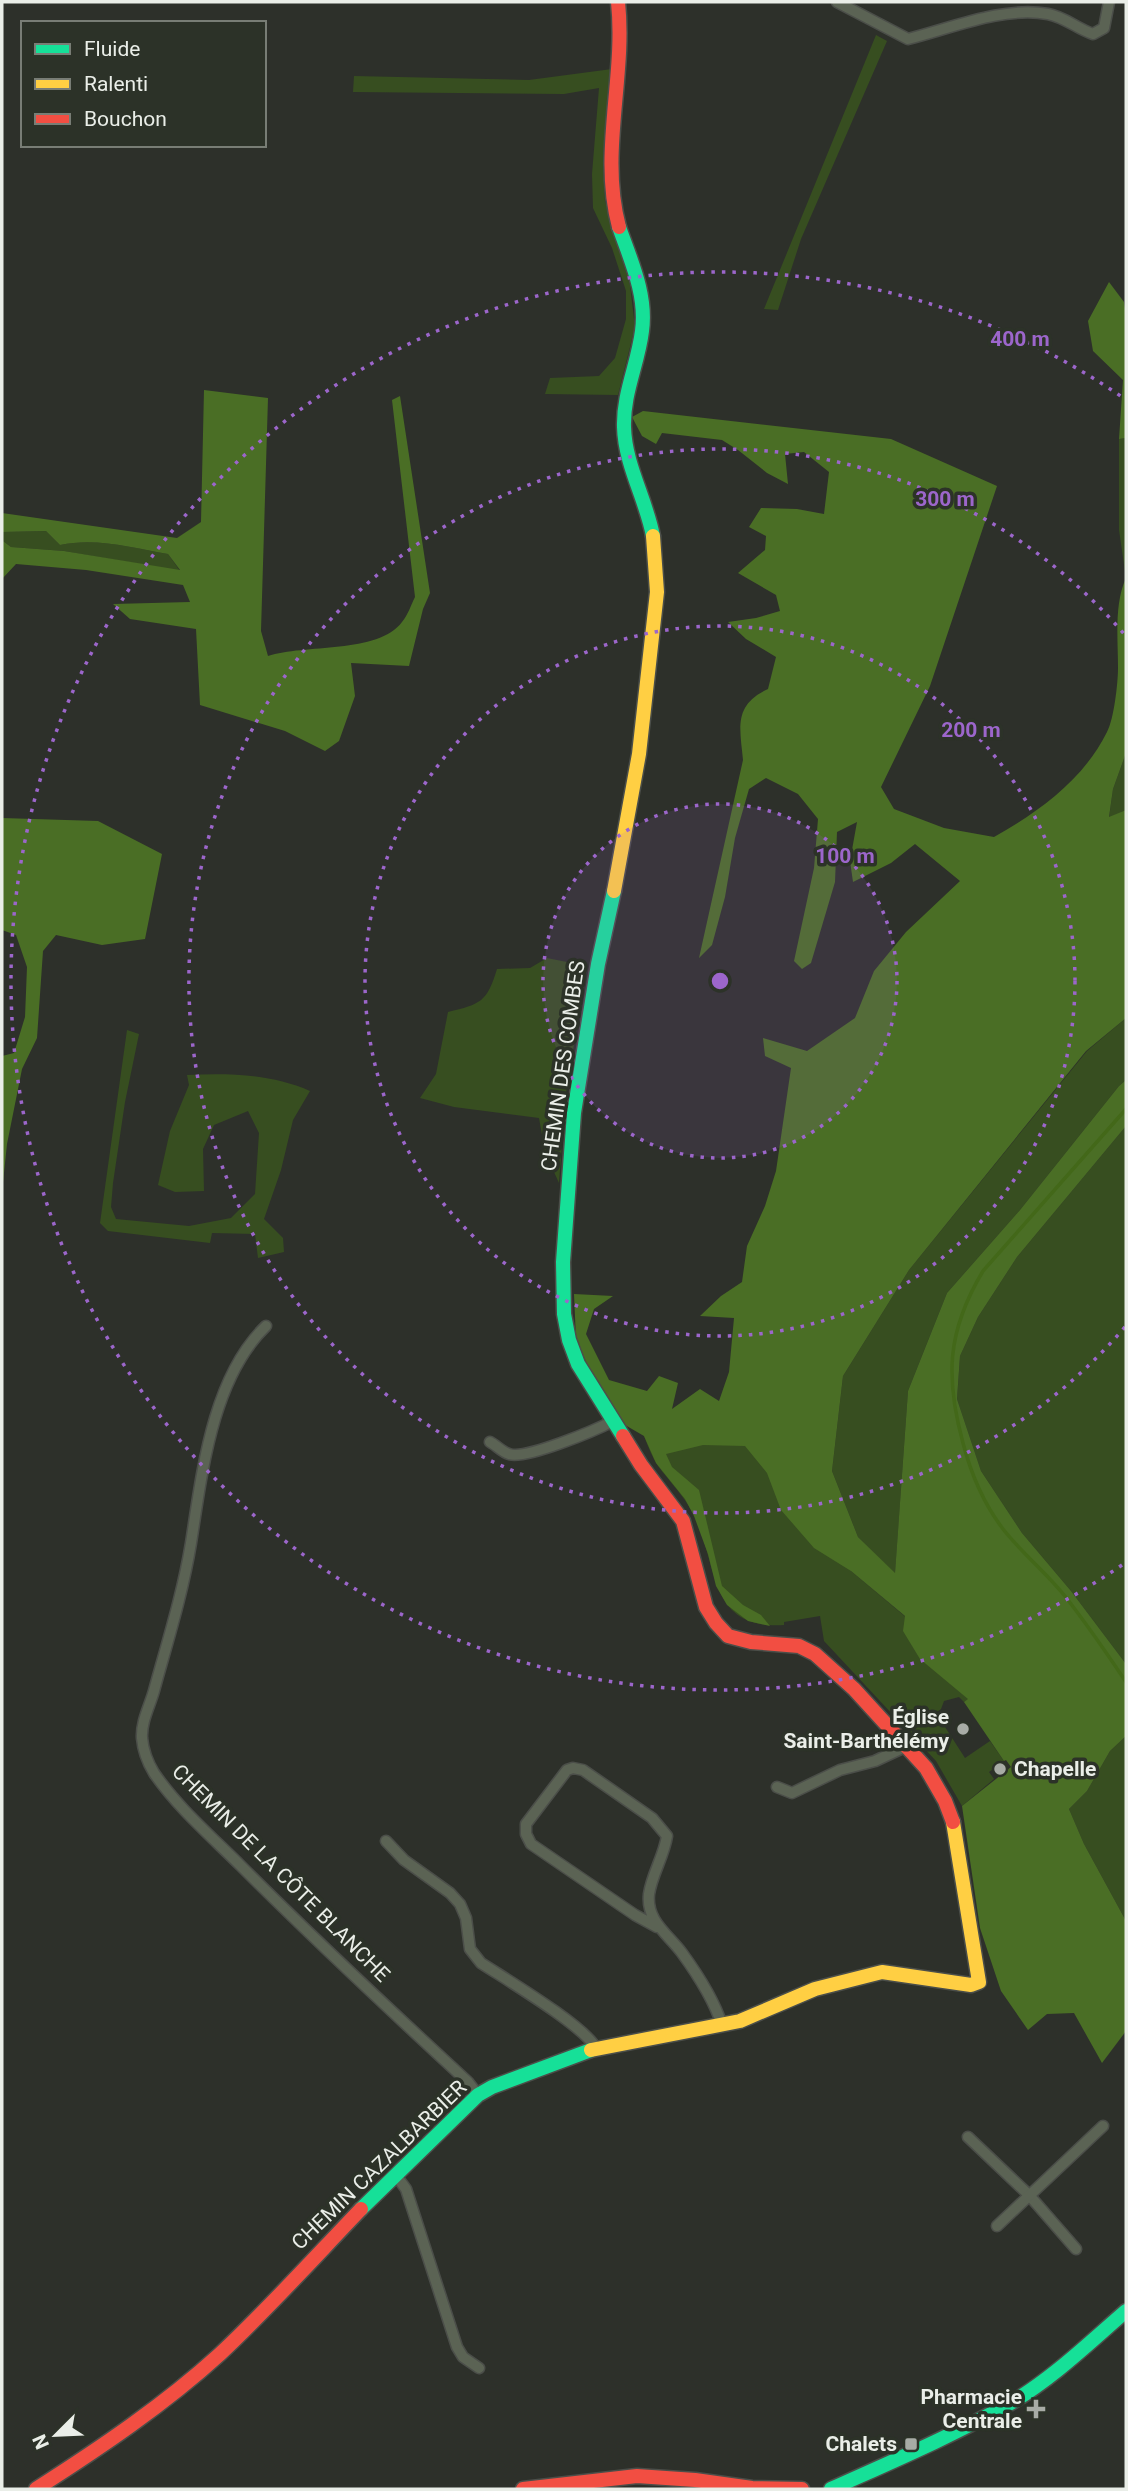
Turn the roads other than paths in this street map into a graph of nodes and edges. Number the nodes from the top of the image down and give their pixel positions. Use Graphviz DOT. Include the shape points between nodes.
graph roads {
  1 [pos="618,2"];
  2 [pos="837,2"];
  3 [pos="1109,2"];
  4 [pos="266,1326"];
  5 [pos="613,1421"];
  6 [pos="490,1442"];
  7 [pos="907,1746"];
  8 [pos="777,1787"];
  9 [pos="386,1841"];
  10 [pos="657,1927"];
  11 [pos="979,1982"];
  12 [pos="722,2025"];
  13 [pos="596,2048"];
  14 [pos="478,2095"];
  15 [pos="1103,2126"];
  16 [pos="968,2137"];
  17 [pos="395,2174"];
  18 [pos="1029,2195"];
  19 [pos="997,2226"];
  20 [pos="1076,2249"];
  21 [pos="1126,2311"];
  22 [pos="479,2368"];
  23 [pos="755,2488"];
  24 [pos="36,2489"];
  25 [pos="523,2489"];
  26 [pos="802,2489"];
  27 [pos="808,2489"];
  28 [pos="831,2489"];
  1 -- 5 [label="street, CHEMIN DES COMBES" via="621,29 610,168 618,224 642,294 642,331 626,397 624,428 629,459 650,518 656,592 637,767 578,1088 563,1262 569,1340 578,1364"];
  2 -- 3 [label="street" via="908,39 1024,13 1046,14 1099,33 1104,29"];
  4 -- 14 [label="street, CHEMIN DE LA CÔTE BLANCHE" via="253,1339 225,1390 205,1454 187,1565 145,1718 145,1755 154,1773 203,1827"];
  5 -- 6 [label="street" via="523,1455 509,1454"];
  5 -- 7 [label="street, CHEMIN DES COMBES" via="683,1521 706,1607 716,1623 728,1636 799,1646 815,1654"];
  7 -- 8 [label="street" via="792,1793"];
  7 -- 11 [label="street, CHEMIN DES COMBES" via="937,1786 951,1818"];
  9 -- 13 [label="street" via="460,1904 470,1950 481,1963 575,2026"];
  10 -- 10 [label="street" via="649,1894 667,1836 652,1818 583,1770 567,1770 526,1824 531,1844"];
  10 -- 12 [label="street" via="681,1952"];
  11 -- 12 [label="street, CHEMIN CAZALBARBIER" via="971,1985 882,1972 815,1989"];
  12 -- 13 [label="street, CHEMIN CAZALBARBIER"];
  13 -- 14 [label="street, CHEMIN CAZALBARBIER"];
  14 -- 17 [label="street, CHEMIN CAZALBARBIER"];
  15 -- 18 [label="street"];
  16 -- 18 [label="street"];
  17 -- 22 [label="street" via="406,2189 457,2347"];
  17 -- 24 [label="street, CHEMIN CAZALBARBIER" via="212,2361 114,2437"];
  18 -- 19 [label="street"];
  18 -- 20 [label="street"];
  21 -- 28 [label="street" via="1010,2403"];
  23 -- 25 [label="street" via="637,2476"];
  23 -- 26 [label="street"];
  26 -- 27 [label="street"];
}
